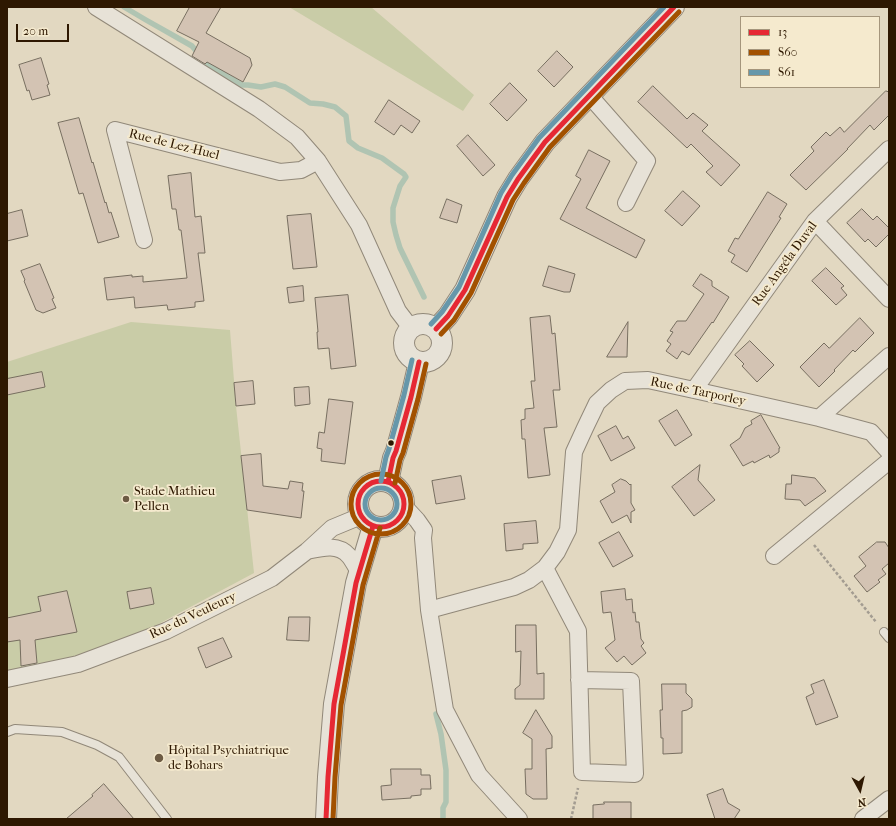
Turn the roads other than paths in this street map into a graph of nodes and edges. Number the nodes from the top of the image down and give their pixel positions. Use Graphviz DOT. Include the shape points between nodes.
graph roads {
  1 [pos="96,7"];
  2 [pos="674,7"];
  3 [pos="589,95"];
  4 [pos="889,149"];
  5 [pos="318,161"];
  6 [pos="626,203"];
  7 [pos="815,221"];
  8 [pos="144,240"];
  9 [pos="889,299"];
  10 [pos="411,328"];
  11 [pos="436,329"];
  12 [pos="889,356"];
  13 [pos="419,362"];
  14 [pos="694,390"];
  15 [pos="819,418"];
  16 [pos="889,452"];
  17 [pos="889,461"];
  18 [pos="388,482"];
  19 [pos="404,506"];
  20 [pos="367,521"];
  21 [pos="307,551"];
  22 [pos="774,556"];
  23 [pos="545,568"];
  24 [pos="359,572"];
  25 [pos="429,610"];
  26 [pos="7,679"];
  27 [pos="579,680"];
  28 [pos="7,732"];
  29 [pos="889,799"];
  30 [pos="167,819"];
  31 [pos="326,819"];
  32 [pos="519,819"];
  33 [pos="863,819"];
  1 -- 5 [label="street" via="259,109 296,137"];
  2 -- 3 [label="street"];
  3 -- 6 [label="street" via="647,161"];
  3 -- 11 [label="street" via="545,142 518,179 507,197 465,290"];
  4 -- 7 [label="street, Rue Angéla Duval"];
  5 -- 8 [label="street, Rue de Lez-Huel" via="301,170 280,172 115,130"];
  5 -- 10 [label="street" via="359,225 398,311"];
  7 -- 9 [label="street"];
  7 -- 14 [label="street, Rue Angéla Duval"];
  10 -- 11 [label="street" via="419,324"];
  10 -- 13 [label="street" via="404,337 404,348 409,358"];
  11 -- 13 [label="street" via="441,338 441,348 437,356 429,362"];
  12 -- 15 [label="street"];
  13 -- 18 [label="street"];
  14 -- 15 [label="street, Rue de Tarporley"];
  14 -- 23 [label="street, Rue de Tarporley" via="648,380 625,381 597,403 574,452 568,530"];
  15 -- 16 [label="street, Rue de Tarporley" via="871,432"];
  17 -- 22 [label="street"];
  18 -- 19 [label="street" via="400,491"];
  18 -- 20 [label="street" via="370,484 363,490 358,507"];
  19 -- 20 [label="street" via="398,519 387,526 380,527"];
  19 -- 25 [label="street" via="424,530"];
  20 -- 21 [label="street, Rue du Veuleury" via="332,528"];
  20 -- 24 [label="street"];
  21 -- 24 [label="street" via="324,547 338,548 348,555"];
  21 -- 26 [label="street, Rue du Veuleury" via="272,578 166,631 78,664"];
  23 -- 25 [label="street, Rue de Tarporley" via="514,587"];
  23 -- 27 [label="street" via="578,631"];
  24 -- 31 [label="street" via="334,704"];
  25 -- 32 [label="street" via="445,710 479,775"];
  27 -- 27 [label="street" via="582,772 635,774 631,681"];
  28 -- 30 [label="lane" via="15,729 62,732 97,745 119,757"];
  29 -- 33 [label="street"];
}
